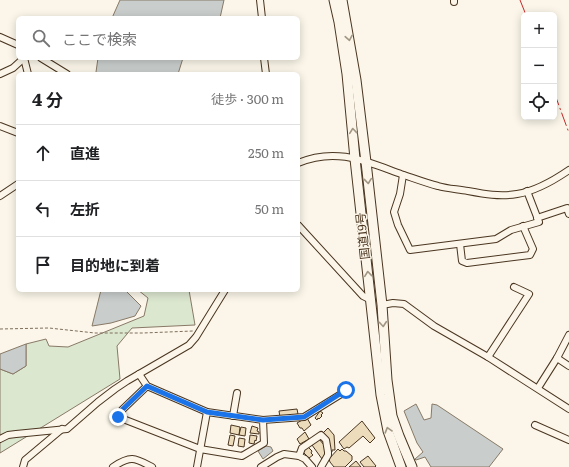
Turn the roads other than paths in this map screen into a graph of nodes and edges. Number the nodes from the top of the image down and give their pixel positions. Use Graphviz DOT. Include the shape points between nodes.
graph roads {
  1 [pos="260,0"];
  2 [pos="334,0"];
  3 [pos="342,0"];
  4 [pos="262,16"];
  5 [pos="0,37"];
  6 [pos="16,44"];
  7 [pos="22,60"];
  8 [pos="24,60"];
  9 [pos="44,60"];
  10 [pos="264,60"];
  11 [pos="28,72"];
  12 [pos="64,72"];
  13 [pos="266,72"];
  14 [pos="0,74"];
  15 [pos="0,126"];
  16 [pos="16,132"];
  17 [pos="355,159"];
  18 [pos="300,162"];
  19 [pos="366,162"];
  20 [pos="569,170"];
  21 [pos="403,175"];
  22 [pos="16,185"];
  23 [pos="527,191"];
  24 [pos="0,196"];
  25 [pos="569,214"];
  26 [pos="537,218"];
  27 [pos="523,226"];
  28 [pos="300,227"];
  29 [pos="460,244"];
  30 [pos="514,287"];
  31 [pos="224,292"];
  32 [pos="371,300"];
  33 [pos="382,305"];
  34 [pos="568,339"];
  35 [pos="488,357"];
  36 [pos="556,358"];
  37 [pos="569,366"];
  38 [pos="139,374"];
  39 [pos="147,386"];
  40 [pos="538,388"];
  41 [pos="346,390"];
  42 [pos="237,393"];
  43 [pos="569,409"];
  44 [pos="207,412"];
  45 [pos="233,416"];
  46 [pos="263,420"];
  47 [pos="534,425"];
  48 [pos="62,429"];
  49 [pos="0,439"];
  50 [pos="569,440"];
  51 [pos="200,449"];
  52 [pos="299,456"];
  53 [pos="405,466"];
  54 [pos="24,467"];
  55 [pos="113,467"];
  56 [pos="152,467"];
  57 [pos="197,467"];
  58 [pos="261,467"];
  59 [pos="312,467"];
  60 [pos="321,467"];
  1 -- 4 [label="street"];
  17 -- 2 [label="highway, 国道19号, one-way" via="347,74"];
  3 -- 19 [label="highway, 国道19号, one-way" via="356,80"];
  5 -- 6 [label="street"];
  7 -- 14 [label="street"];
  8 -- 11 [label="street"];
  9 -- 12 [label="street"];
  10 -- 13 [label="street"];
  15 -- 16 [label="street"];
  17 -- 18 [label="street" via="322,156"];
  17 -- 19 [label="street"];
  32 -- 17 [label="highway, 国道19号, one-way"];
  19 -- 21 [label="street"];
  19 -- 33 [label="highway, 国道19号, one-way"];
  20 -- 23 [label="street" via="549,183"];
  21 -- 23 [label="street" via="439,186 491,195"];
  21 -- 29 [label="street" via="394,212 410,250"];
  22 -- 24 [label="street"];
  23 -- 26 [label="street"];
  25 -- 26 [label="street" via="567,208"];
  26 -- 27 [label="street" via="539,222"];
  27 -- 29 [label="street" via="496,239"];
  27 -- 29 [label="street" via="533,248 530,255 467,263 462,261"];
  28 -- 32 [label="street" via="363,296"];
  30 -- 35 [label="street" via="529,294"];
  31 -- 38 [label="street" via="189,345"];
  53 -- 32 [label="highway, 国道19号, one-way" via="390,436 384,413"];
  33 -- 35 [label="street" via="404,304 434,326"];
  33 -- 53 [label="highway, 国道19号, one-way" via="392,416"];
  34 -- 36 [label="street"];
  35 -- 40 [label="street"];
  36 -- 37 [label="street"];
  36 -- 40 [label="street"];
  38 -- 39 [label="street"];
  38 -- 48 [label="street" via="98,402 66,429"];
  39 -- 44 [label="street"];
  39 -- 51 [label="street" via="118,417"];
  40 -- 43 [label="street"];
  41 -- 46 [label="street" via="304,417"];
  42 -- 45 [label="street"];
  44 -- 45 [label="street"];
  44 -- 51 [label="street"];
  45 -- 46 [label="street"];
  46 -- 51 [label="street" via="264,443 242,456"];
  47 -- 50 [label="street"];
  48 -- 49 [label="street" via="8,435"];
  48 -- 54 [label="street" via="25,460"];
  51 -- 57 [label="street"];
  52 -- 58 [label="street" via="284,454"];
  52 -- 59 [label="street"];
  52 -- 60 [label="street" via="302,448 321,435 326,440 328,455"];
  55 -- 56 [label="street" via="131,458"];
}
